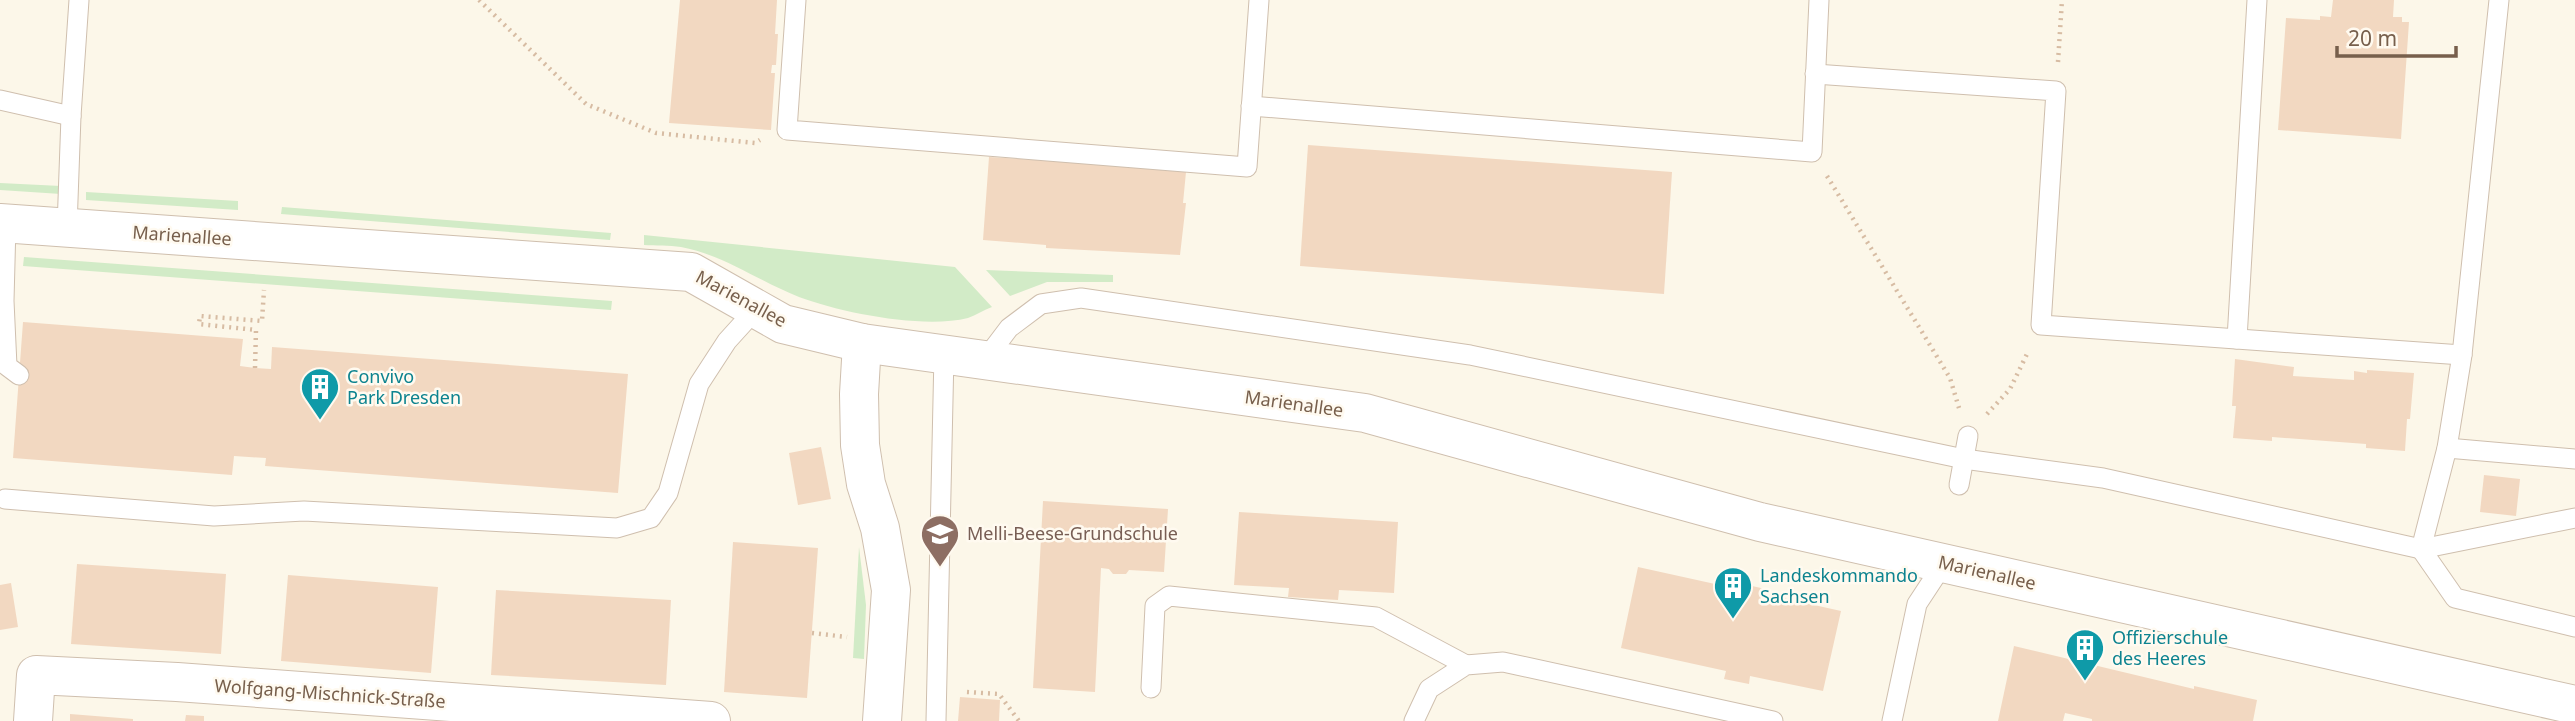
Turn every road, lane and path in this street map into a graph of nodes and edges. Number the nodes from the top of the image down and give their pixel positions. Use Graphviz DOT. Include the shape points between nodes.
graph roads {
  1 [pos="79,0"];
  2 [pos="479,0"];
  3 [pos="796,0"];
  4 [pos="1259,0"];
  5 [pos="1819,0"];
  6 [pos="2062,0"];
  7 [pos="2257,0"];
  8 [pos="2499,0"];
  9 [pos="1815,74"];
  10 [pos="2056,91"];
  11 [pos="0,100"];
  12 [pos="1251,106"];
  13 [pos="71,116"];
  14 [pos="787,130"];
  15 [pos="1812,152"];
  16 [pos="3,224"];
  17 [pos="67,228"];
  18 [pos="264,289"];
  19 [pos="756,309"];
  20 [pos="262,321"];
  21 [pos="2040,325"];
  22 [pos="256,330"];
  23 [pos="2237,339"];
  24 [pos="862,343"];
  25 [pos="944,354"];
  26 [pos="2462,355"];
  27 [pos="984,361"];
  28 [pos="255,368"];
  29 [pos="19,375"];
  30 [pos="1950,378"];
  31 [pos="2010,389"];
  32 [pos="1968,436"];
  33 [pos="2447,448"];
  34 [pos="1964,459"];
  35 [pos="2575,459"];
  36 [pos="1959,485"];
  37 [pos="5,499"];
  38 [pos="2575,517"];
  39 [pos="2421,550"];
  40 [pos="1944,563"];
  41 [pos="2575,627"];
  42 [pos="812,633"];
  43 [pos="847,637"];
  44 [pos="1466,665"];
  45 [pos="1151,688"];
  46 [pos="959,692"];
  47 [pos="2575,705"];
  48 [pos="33,721"];
  49 [pos="711,721"];
  50 [pos="883,721"];
  51 [pos="936,721"];
  52 [pos="1019,721"];
  53 [pos="1414,721"];
  54 [pos="1773,721"];
  55 [pos="1892,721"];
  1 -- 13 [label="lane"];
  2 -- 14 [label="path" via="586,104 656,133 755,143"];
  3 -- 14 [label="lane"];
  4 -- 12 [label="lane"];
  5 -- 9 [label="lane"];
  6 -- 10 [label="path"];
  7 -- 23 [label="lane"];
  8 -- 26 [label="lane"];
  9 -- 10 [label="lane"];
  9 -- 15 [label="lane"];
  10 -- 21 [label="lane"];
  11 -- 13 [label="lane"];
  12 -- 14 [label="lane" via="1247,167"];
  12 -- 15 [label="lane"];
  13 -- 17 [label="lane"];
  15 -- 30 [label="path"];
  16 -- 17 [label="street, Marienallee"];
  16 -- 29 [label="lane" via="7,366"];
  17 -- 19 [label="street, Marienallee" via="691,272"];
  18 -- 20 [label="path"];
  19 -- 24 [label="street, Marienallee" via="783,324"];
  19 -- 37 [label="lane" via="727,341 699,384 668,494 651,518 617,528 304,511 214,516"];
  20 -- 22 [label="path"];
  20 -- 22 [label="path" via="200,317 199,324"];
  21 -- 23 [label="lane"];
  21 -- 31 [label="path"];
  22 -- 28 [label="path"];
  23 -- 26 [label="lane"];
  24 -- 25 [label="street, Marienallee"];
  24 -- 50 [label="street" via="860,445 891,590"];
  25 -- 27 [label="street, Marienallee"];
  25 -- 51 [label="lane"];
  26 -- 33 [label="lane"];
  27 -- 34 [label="lane" via="1009,328 1041,304 1082,298 1470,355"];
  27 -- 40 [label="street, Marienallee" via="1365,414 1760,522"];
  32 -- 34 [label="lane"];
  33 -- 35 [label="lane"];
  33 -- 39 [label="lane"];
  34 -- 36 [label="lane"];
  34 -- 39 [label="lane" via="2103,478"];
  38 -- 39 [label="lane"];
  39 -- 41 [label="lane" via="2455,598"];
  40 -- 47 [label="street, Marienallee"];
  40 -- 55 [label="lane" via="1917,604"];
  42 -- 43 [label="path"];
  44 -- 45 [label="lane" via="1376,617 1169,596 1155,606"];
  44 -- 53 [label="lane" via="1429,689"];
  44 -- 54 [label="lane" via="1503,662"];
  46 -- 52 [label="path" via="999,694"];
  48 -- 49 [label="street, Wolfgang-Mischnick-Straße" via="36,675"];
}
